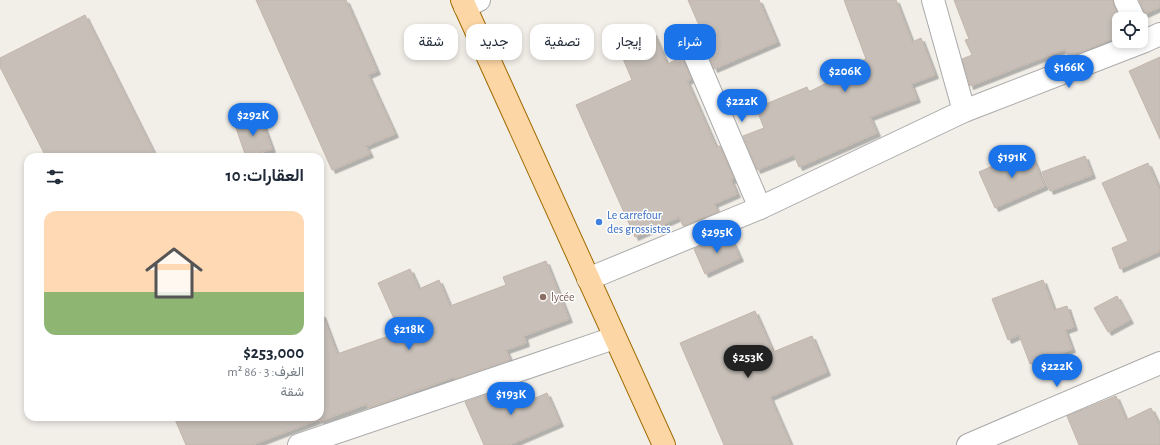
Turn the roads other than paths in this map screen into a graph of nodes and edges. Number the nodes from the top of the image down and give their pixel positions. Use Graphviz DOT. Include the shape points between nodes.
graph roads {
  1 [pos="933,0"];
  2 [pos="1125,0"];
  3 [pos="468,2"];
  4 [pos="1131,12"];
  5 [pos="1149,36"];
  6 [pos="697,60"];
  7 [pos="964,111"];
  8 [pos="760,208"];
  9 [pos="588,279"];
  10 [pos="614,338"];
  11 [pos="1160,363"];
  12 [pos="299,445"];
  13 [pos="664,445"];
  14 [pos="968,445"];
  1 -- 7 [label="street"];
  2 -- 4 [label="street"];
  3 -- 9 [label="main road"];
  5 -- 7 [label="street"];
  6 -- 8 [label="street"];
  7 -- 8 [label="street"];
  8 -- 9 [label="street"];
  9 -- 10 [label="main road"];
  10 -- 12 [label="street"];
  10 -- 13 [label="main road"];
  11 -- 14 [label="street"];
}
